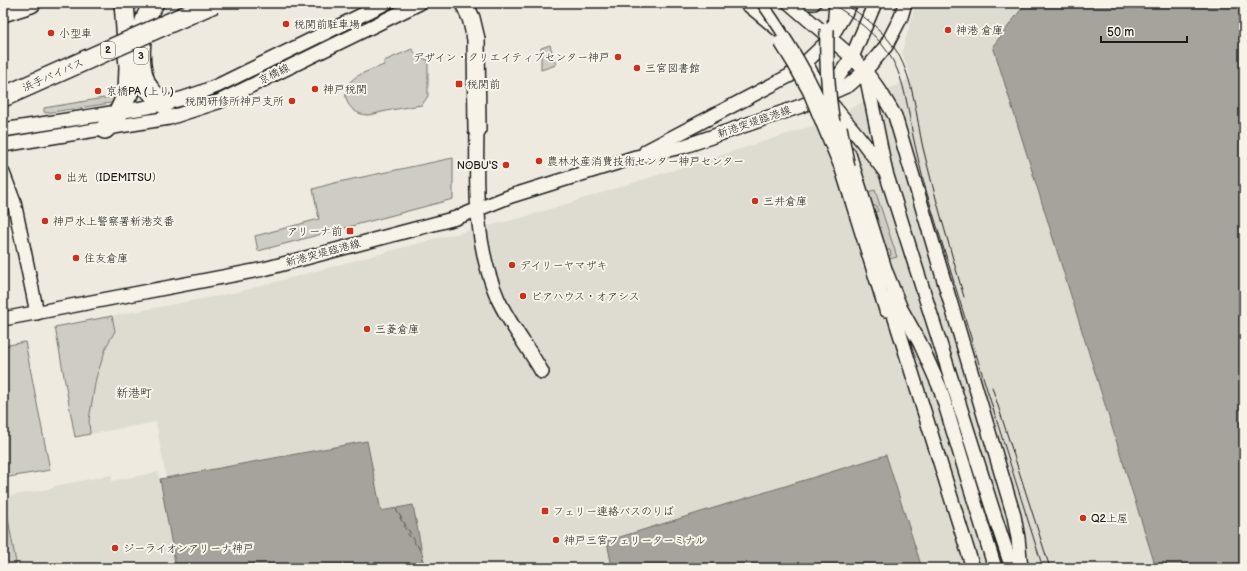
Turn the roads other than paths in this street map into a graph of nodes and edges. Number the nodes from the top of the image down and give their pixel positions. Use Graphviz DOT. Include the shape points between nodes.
graph roads {
  1 [pos="31,3"];
  2 [pos="124,3"];
  3 [pos="154,3"];
  4 [pos="203,3"];
  5 [pos="214,3"];
  6 [pos="223,3"];
  7 [pos="386,3"];
  8 [pos="420,3"];
  9 [pos="464,3"];
  10 [pos="746,3"];
  11 [pos="754,3"];
  12 [pos="762,3"];
  13 [pos="789,3"];
  14 [pos="810,3"];
  15 [pos="814,3"];
  16 [pos="829,3"];
  17 [pos="836,3"];
  18 [pos="851,3"];
  19 [pos="875,3"];
  20 [pos="905,3"];
  21 [pos="3,12"];
  22 [pos="171,22"];
  23 [pos="775,22"];
  24 [pos="830,39"];
  25 [pos="781,42"];
  26 [pos="134,50"];
  27 [pos="852,57"];
  28 [pos="806,62"];
  29 [pos="136,70"];
  30 [pos="865,71"];
  31 [pos="149,88"];
  32 [pos="3,92"];
  33 [pos="128,94"];
  34 [pos="825,96"];
  35 [pos="3,97"];
  36 [pos="164,104"];
  37 [pos="119,112"];
  38 [pos="105,129"];
  39 [pos="3,130"];
  40 [pos="477,130"];
  41 [pos="3,145"];
  42 [pos="636,157"];
  43 [pos="845,168"];
  44 [pos="3,173"];
  45 [pos="886,173"];
  46 [pos="477,209"];
  47 [pos="37,313"];
  48 [pos="3,319"];
  49 [pos="542,372"];
  50 [pos="966,568"];
  51 [pos="973,568"];
  52 [pos="995,568"];
  53 [pos="1012,568"];
  54 [pos="1021,568"];
  1 -- 21 [label="highway"];
  2 -- 26 [label="highway, 3"];
  3 -- 26 [label="highway, 3" via="147,14"];
  4 -- 32 [label="highway, 浜手バイパス / 2"];
  5 -- 22 [label="highway, 浜手バイパス / 2, bridge"];
  6 -- 22 [label="street, bridge"];
  7 -- 36 [label="street, 京橋線" via="219,85"];
  8 -- 38 [label="street, 京橋線" via="218,102 169,118"];
  9 -- 40 [label="highway" via="476,39"];
  10 -- 28 [label="street" via="789,39"];
  11 -- 23 [label="street, bridge"];
  11 -- 25 [label="street"];
  12 -- 23 [label="street, bridge"];
  13 -- 24 [label="street"];
  14 -- 15 [label="street"];
  16 -- 43 [label="street, bridge" via="826,52 828,85 834,129"];
  17 -- 43 [label="street, bridge" via="833,58"];
  18 -- 24 [label="street, 新港突堤臨港線"];
  19 -- 27 [label="street"];
  20 -- 30 [label="street, 新港突堤臨港線" via="890,40"];
  22 -- 35 [label="highway, 浜手バイパス / 2, bridge"];
  23 -- 43 [label="street, bridge" via="815,87"];
  24 -- 27 [label="street"];
  24 -- 28 [label="street, 新港突堤臨港線"];
  25 -- 43 [label="street, bridge" via="809,90"];
  26 -- 29 [label="highway"];
  26 -- 31 [label="highway, 3"];
  26 -- 33 [label="highway, 3"];
  27 -- 30 [label="street"];
  27 -- 34 [label="street"];
  28 -- 34 [label="street"];
  28 -- 42 [label="street, 新港突堤臨港線" via="789,76"];
  29 -- 31 [label="highway"];
  29 -- 33 [label="highway"];
  30 -- 34 [label="street, 新港突堤臨港線" via="849,85"];
  30 -- 45 [label="street"];
  30 -- 54 [label="street" via="895,116 1014,516"];
  31 -- 36 [label="highway, 3"];
  33 -- 37 [label="highway, 3"];
  34 -- 42 [label="street, 新港突堤臨港線" via="682,148"];
  34 -- 45 [label="street"];
  34 -- 52 [label="street" via="849,152 886,272 901,309 940,388"];
  36 -- 37 [label="street, 京橋線"];
  37 -- 38 [label="highway, 3"];
  37 -- 39 [label="street, 京橋線"];
  38 -- 41 [label="street, 京橋線"];
  40 -- 46 [label="street"];
  42 -- 46 [label="street, 新港突堤臨港線"];
  43 -- 50 [label="street"];
  43 -- 51 [label="street"];
  44 -- 47 [label="street" via="14,202"];
  45 -- 53 [label="street"];
  46 -- 47 [label="street, 新港突堤臨港線" via="456,218 252,272"];
  46 -- 49 [label="street" via="484,260 498,299"];
  47 -- 48 [label="street, 新港突堤臨港線"];
}
